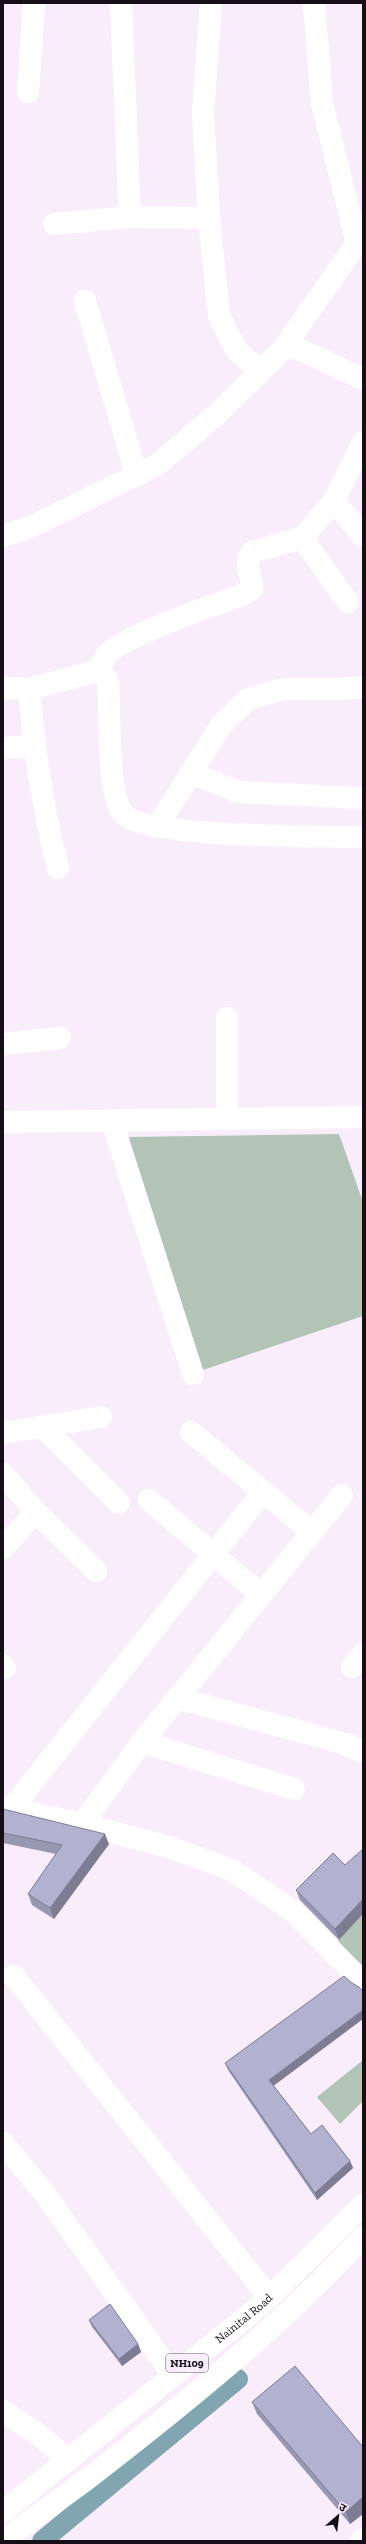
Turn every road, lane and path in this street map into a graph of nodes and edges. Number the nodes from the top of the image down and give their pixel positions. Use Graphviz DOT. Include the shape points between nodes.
graph roads {
  1 [pos="34,3"];
  2 [pos="121,3"];
  3 [pos="211,3"];
  4 [pos="314,3"];
  5 [pos="28,92"];
  6 [pos="130,217"];
  7 [pos="209,218"];
  8 [pos="54,224"];
  9 [pos="360,239"];
  10 [pos="85,301"];
  11 [pos="283,349"];
  12 [pos="261,371"];
  13 [pos="363,378"];
  14 [pos="363,442"];
  15 [pos="137,476"];
  16 [pos="334,501"];
  17 [pos="3,536"];
  18 [pos="363,536"];
  19 [pos="302,538"];
  20 [pos="348,602"];
  21 [pos="100,670"];
  22 [pos="363,687"];
  23 [pos="3,688"];
  24 [pos="29,690"];
  25 [pos="34,746"];
  26 [pos="3,748"];
  27 [pos="191,773"];
  28 [pos="363,798"];
  29 [pos="157,827"];
  30 [pos="363,837"];
  31 [pos="58,868"];
  32 [pos="227,1018"];
  33 [pos="60,1038"];
  34 [pos="3,1044"];
  35 [pos="363,1117"];
  36 [pos="227,1119"];
  37 [pos="112,1121"];
  38 [pos="3,1122"];
  39 [pos="193,1374"];
  40 [pos="101,1417"];
  41 [pos="43,1427"];
  42 [pos="191,1432"];
  43 [pos="3,1433"];
  44 [pos="3,1474"];
  45 [pos="262,1493"];
  46 [pos="342,1495"];
  47 [pos="150,1500"];
  48 [pos="119,1503"];
  49 [pos="36,1512"];
  50 [pos="312,1532"];
  51 [pos="3,1548"];
  52 [pos="213,1554"];
  53 [pos="96,1571"];
  54 [pos="261,1595"];
  55 [pos="177,1698"];
  56 [pos="142,1742"];
  57 [pos="363,1752"];
  58 [pos="294,1789"];
  59 [pos="7,1808"];
  60 [pos="82,1824"];
  61 [pos="14,1976"];
  62 [pos="363,1982"];
  63 [pos="3,2143"];
  64 [pos="363,2205"];
  65 [pos="360,2247"];
  66 [pos="269,2297"];
  67 [pos="173,2375"];
  68 [pos="3,2411"];
  69 [pos="69,2460"];
  70 [pos="3,2512"];
  71 [pos="11,2539"];
  72 [pos="363,2539"];
  73 [pos="361,2541"];
  1 -- 5 [label="main road"];
  2 -- 6 [label="main road"];
  3 -- 7 [label="main road" via="204,114"];
  4 -- 9 [label="main road" via="322,103"];
  6 -- 7 [label="main road"];
  6 -- 8 [label="main road"];
  7 -- 12 [label="main road" via="219,316 237,351"];
  9 -- 11 [label="main road"];
  10 -- 15 [label="main road"];
  11 -- 12 [label="main road"];
  11 -- 13 [label="main road" via="296,348"];
  12 -- 15 [label="main road" via="157,465"];
  14 -- 16 [label="main road"];
  15 -- 17 [label="main road" via="33,526"];
  16 -- 18 [label="main road"];
  16 -- 19 [label="main road"];
  19 -- 20 [label="main road"];
  19 -- 21 [label="main road" via="252,552 246,567 252,589 176,618 117,646 106,656"];
  21 -- 24 [label="main road"];
  21 -- 29 [label="main road" via="108,680 114,795 122,813 136,821"];
  22 -- 27 [label="main road" via="284,689 248,699 222,724"];
  23 -- 24 [label="main road"];
  24 -- 25 [label="main road"];
  25 -- 26 [label="main road"];
  25 -- 31 [label="main road" via="46,824"];
  27 -- 28 [label="main road" via="240,792"];
  27 -- 29 [label="main road"];
  29 -- 30 [label="main road" via="204,833"];
  32 -- 36 [label="main road"];
  33 -- 34 [label="main road"];
  35 -- 36 [label="main road"];
  36 -- 37 [label="main road"];
  37 -- 38 [label="main road"];
  37 -- 39 [label="main road"];
  40 -- 41 [label="main road"];
  41 -- 43 [label="main road"];
  41 -- 48 [label="main road"];
  42 -- 45 [label="main road"];
  44 -- 49 [label="main road"];
  45 -- 50 [label="main road"];
  45 -- 52 [label="main road"];
  46 -- 50 [label="main road"];
  47 -- 52 [label="main road"];
  49 -- 51 [label="main road"];
  49 -- 53 [label="main road"];
  50 -- 54 [label="main road"];
  52 -- 54 [label="main road"];
  52 -- 59 [label="main road"];
  54 -- 55 [label="main road"];
  55 -- 56 [label="main road"];
  55 -- 57 [label="main road" via="346,1744"];
  56 -- 58 [label="main road"];
  56 -- 60 [label="main road"];
  59 -- 60 [label="main road"];
  60 -- 62 [label="main road" via="172,1848 232,1870 293,1911"];
  61 -- 66 [label="main road"];
  63 -- 67 [label="main road" via="45,2194"];
  64 -- 66 [label="main road, Nainital Road / NH109"];
  65 -- 71 [label="main road, NH109" via="272,2329"];
  66 -- 67 [label="main road, Nainital Road / NH109"];
  67 -- 69 [label="main road, Nainital Road / NH109"];
  68 -- 69 [label="main road" via="39,2435"];
  69 -- 70 [label="main road, Nainital Road / NH109"];
  72 -- 73 [label="main road"];
}
